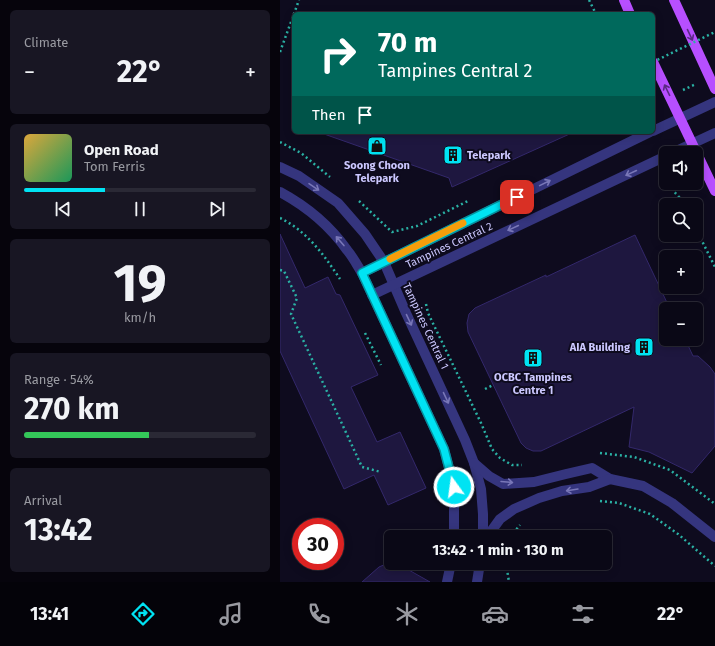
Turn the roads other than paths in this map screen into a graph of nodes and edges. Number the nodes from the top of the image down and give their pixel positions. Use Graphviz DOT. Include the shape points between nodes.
graph roads {
  1 [pos="624,0"];
  2 [pos="674,0"];
  3 [pos="629,12"];
  4 [pos="655,66"];
  5 [pos="715,89"];
  6 [pos="715,102"];
  7 [pos="680,118"];
  8 [pos="655,130"];
  9 [pos="715,133"];
  10 [pos="646,134"];
  11 [pos="692,144"];
  12 [pos="688,146"];
  13 [pos="659,159"];
  14 [pos="280,167"];
  15 [pos="715,191"];
  16 [pos="280,192"];
  17 [pos="384,262"];
  18 [pos="362,273"];
  19 [pos="393,284"];
  20 [pos="372,295"];
  21 [pos="474,463"];
  22 [pos="610,479"];
  23 [pos="454,530"];
  24 [pos="483,530"];
  25 [pos="492,530"];
  26 [pos="715,537"];
  27 [pos="450,570"];
  28 [pos="479,570"];
  29 [pos="447,582"];
  30 [pos="477,582"];
  1 -- 3 [label="main road"];
  2 -- 5 [label="main road, one-way"];
  7 -- 4 [label="main road, one-way"];
  6 -- 7 [label="street"];
  7 -- 8 [label="street"];
  7 -- 11 [label="main road"];
  9 -- 11 [label="street"];
  17 -- 10 [label="street, Tampines Central 2, one-way"];
  11 -- 12 [label="street"];
  11 -- 15 [label="main road"];
  13 -- 19 [label="street, Tampines Central 2, one-way"];
  14 -- 17 [label="street, Tampines Central 1, one-way" via="299,176 338,203 365,234"];
  18 -- 16 [label="street, one-way" via="347,249 323,222 296,200"];
  17 -- 18 [label="street, Tampines Central 2"];
  17 -- 19 [label="street, Tampines Central 1"];
  18 -- 20 [label="street"];
  19 -- 20 [label="street, Tampines Central 2"];
  19 -- 21 [label="street, Tampines Central 1, one-way"];
  20 -- 23 [label="street" via="444,449 454,487"];
  21 -- 22 [label="street, one-way" via="503,484 534,482 592,468"];
  21 -- 24 [label="street, Tampines Central 1" via="481,489"];
  22 -- 25 [label="street, one-way" via="589,487 539,498 514,509 500,519"];
  22 -- 26 [label="street" via="643,486 672,503"];
  27 -- 29 [label="street"];
  28 -- 30 [label="street"];
}
